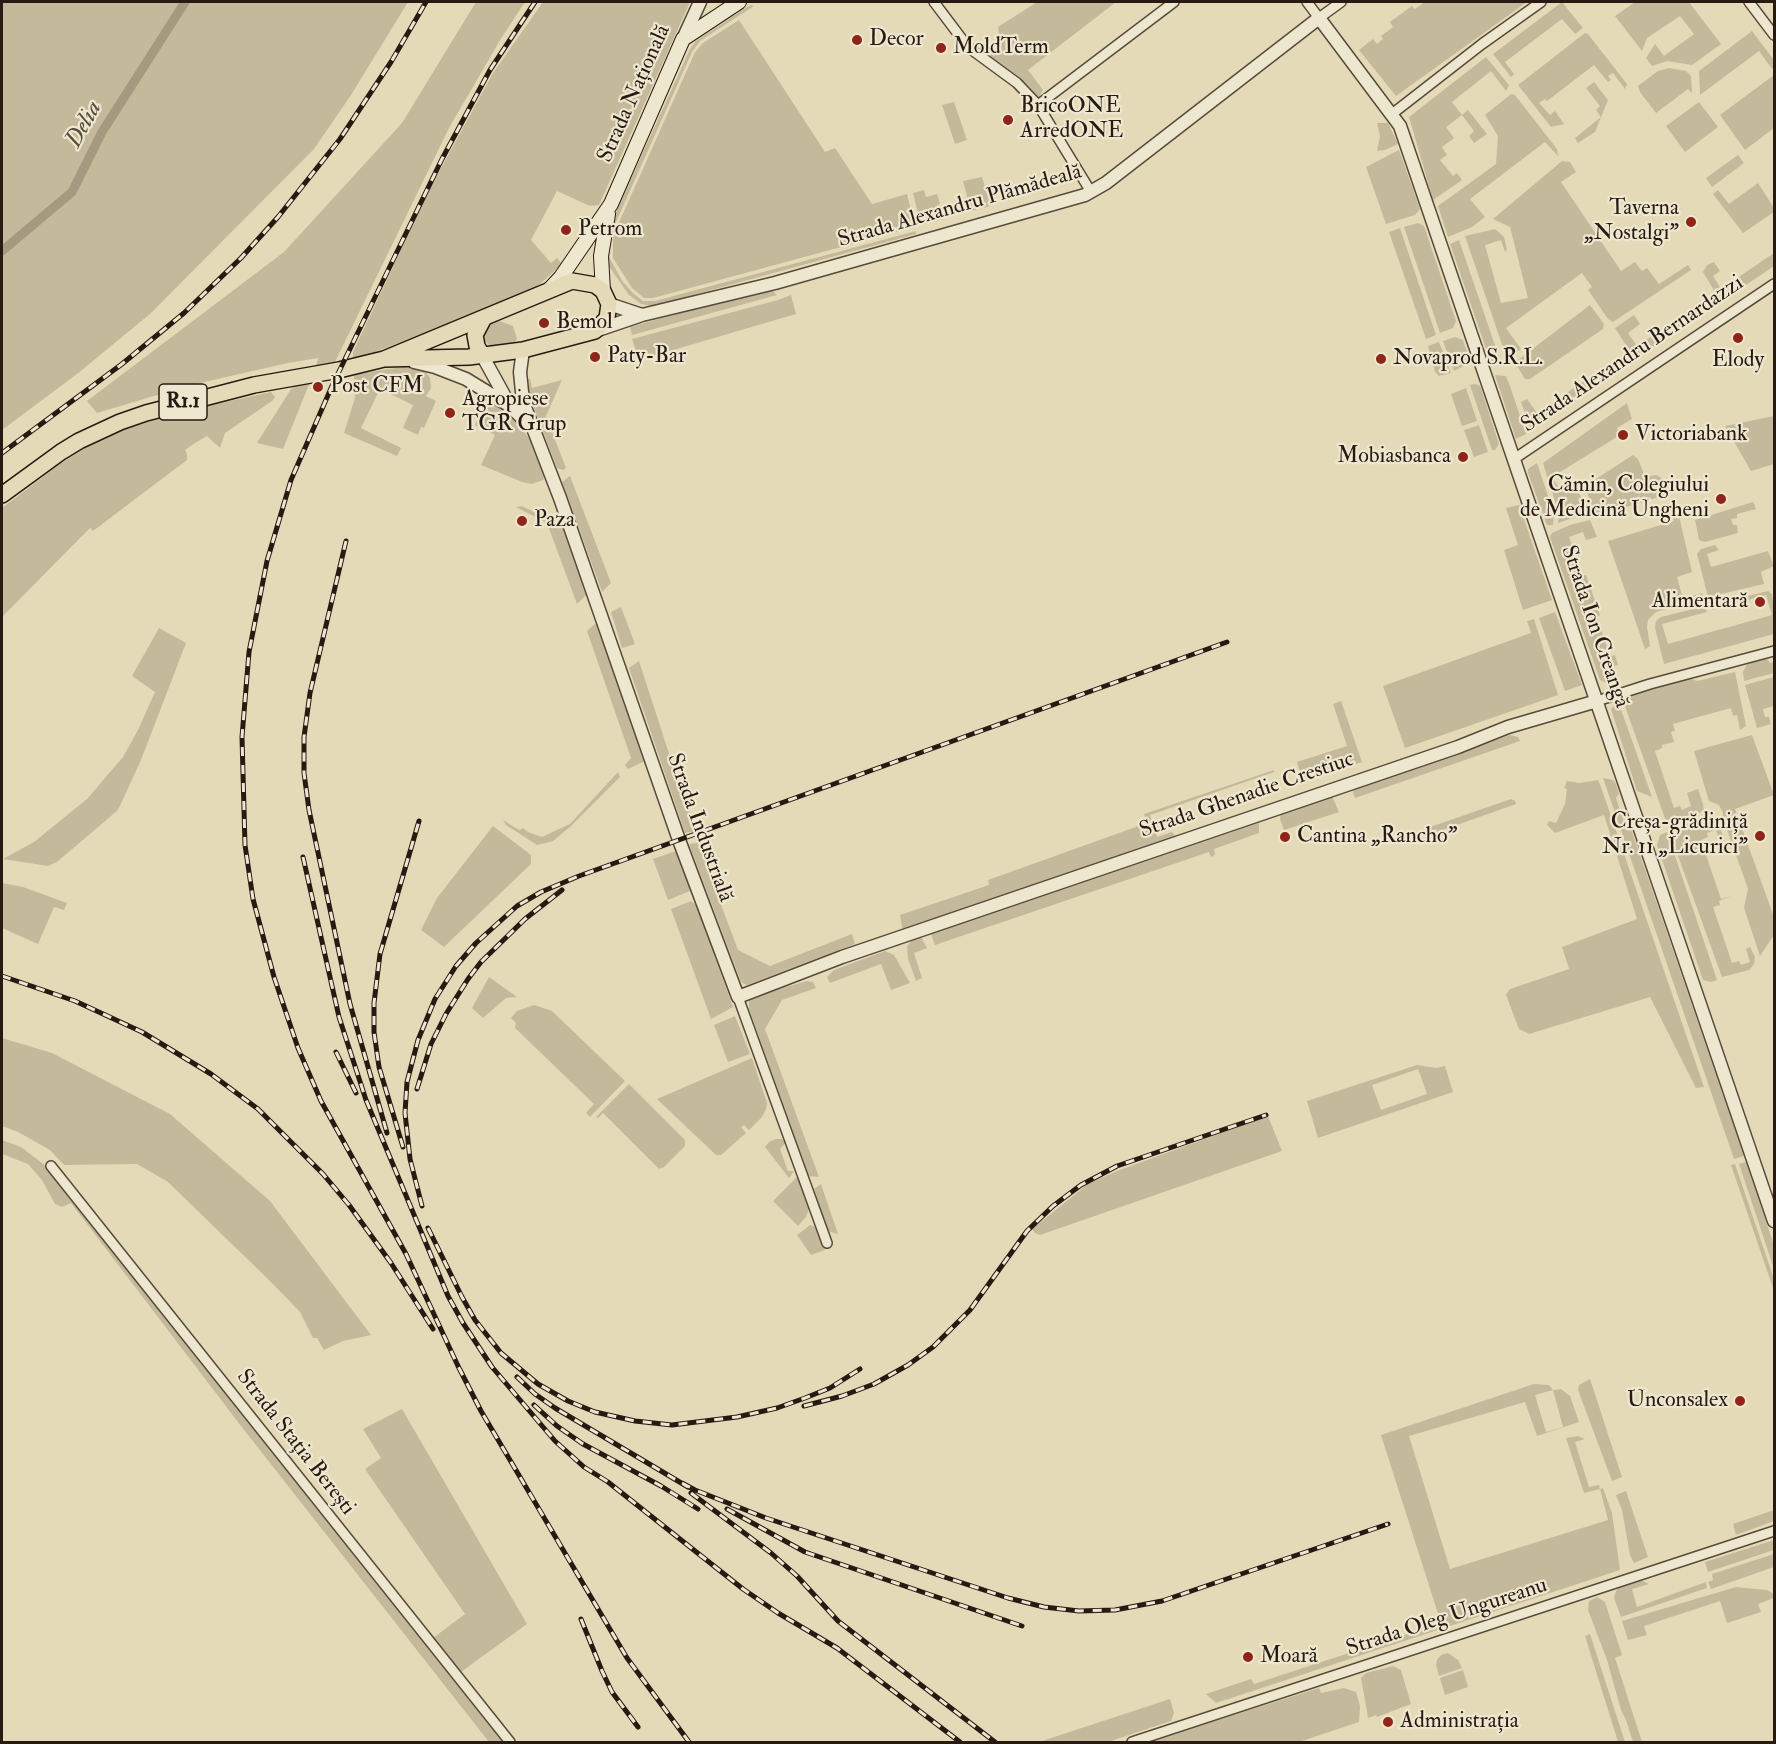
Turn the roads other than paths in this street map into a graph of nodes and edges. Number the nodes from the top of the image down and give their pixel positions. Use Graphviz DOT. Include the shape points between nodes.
graph roads {
  1 [pos="700,2"];
  2 [pos="739,2"];
  3 [pos="934,2"];
  4 [pos="1174,2"];
  5 [pos="1307,2"];
  6 [pos="1341,2"];
  7 [pos="1541,2"];
  8 [pos="1749,2"];
  9 [pos="1319,18"];
  10 [pos="1774,35"];
  11 [pos="683,39"];
  12 [pos="1038,105"];
  13 [pos="1392,114"];
  14 [pos="1091,192"];
  15 [pos="611,204"];
  16 [pos="1774,284"];
  17 [pos="547,292"];
  18 [pos="606,298"];
  19 [pos="642,315"];
  20 [pos="484,318"];
  21 [pos="595,332"];
  22 [pos="523,350"];
  23 [pos="482,356"];
  24 [pos="384,358"];
  25 [pos="510,406"];
  26 [pos="532,428"];
  27 [pos="1514,459"];
  28 [pos="2,495"];
  29 [pos="1774,651"];
  30 [pos="1597,701"];
  31 [pos="738,997"];
  32 [pos="51,1167"];
  33 [pos="1774,1221"];
  34 [pos="827,1243"];
  35 [pos="1774,1532"];
  36 [pos="510,1743"];
  37 [pos="1132,1743"];
  1 -- 11 [label="street, Strada Națională"];
  2 -- 11 [label="main road"];
  3 -- 12 [label="street" via="968,47 1017,83"];
  4 -- 12 [label="street"];
  5 -- 9 [label="street, Strada Ion Creangă"];
  6 -- 9 [label="street, Strada Alexandru Plămădeală"];
  7 -- 13 [label="street"];
  8 -- 10 [label="street"];
  9 -- 13 [label="street, Strada Ion Creangă"];
  9 -- 14 [label="street, Strada Alexandru Plămădeală"];
  11 -- 15 [label="main road, Strada Națională"];
  12 -- 14 [label="street"];
  13 -- 27 [label="street, Strada Ion Creangă" via="1400,126"];
  14 -- 19 [label="street, Strada Alexandru Plămădeală" via="775,283"];
  15 -- 17 [label="main road, Strada Națională"];
  15 -- 18 [label="main road, Strada Națională" via="601,255"];
  16 -- 27 [label="street, Strada Alexandru Bernardazzi"];
  17 -- 18 [label="main road, Strada Națională" via="572,281 586,282 595,285"];
  17 -- 20 [label="main road, Strada Națională"];
  18 -- 19 [label="street"];
  18 -- 21 [label="main road, Strada Națională" via="607,318"];
  19 -- 21 [label="street, Strada Alexandru Plămădeală"];
  20 -- 23 [label="main road" via="475,335"];
  20 -- 24 [label="main road, Strada Națională"];
  21 -- 22 [label="main road, Strada Națională"];
  22 -- 23 [label="main road, Strada Națională"];
  22 -- 26 [label="street, Strada Industrială" via="520,386"];
  23 -- 24 [label="main road, Strada Națională"];
  23 -- 25 [label="street, Strada Industrială"];
  24 -- 25 [label="street, Strada Industrială" via="452,373"];
  24 -- 28 [label="main road, Strada Națională / R1.1" via="224,392 120,422 61,452"];
  25 -- 26 [label="street, Strada Industrială"];
  26 -- 31 [label="street, Strada Industrială" via="561,498"];
  27 -- 30 [label="street, Strada Ion Creangă"];
  29 -- 30 [label="street, Strada Ghenadie Crestiuc"];
  30 -- 31 [label="street, Strada Ghenadie Crestiuc" via="1508,727 842,957"];
  30 -- 33 [label="street, Strada Ion Creangă"];
  31 -- 34 [label="street, Strada Industrială"];
  32 -- 36 [label="street, Strada Stația Berești"];
  35 -- 37 [label="street, Strada Oleg Ungureanu"];
}
